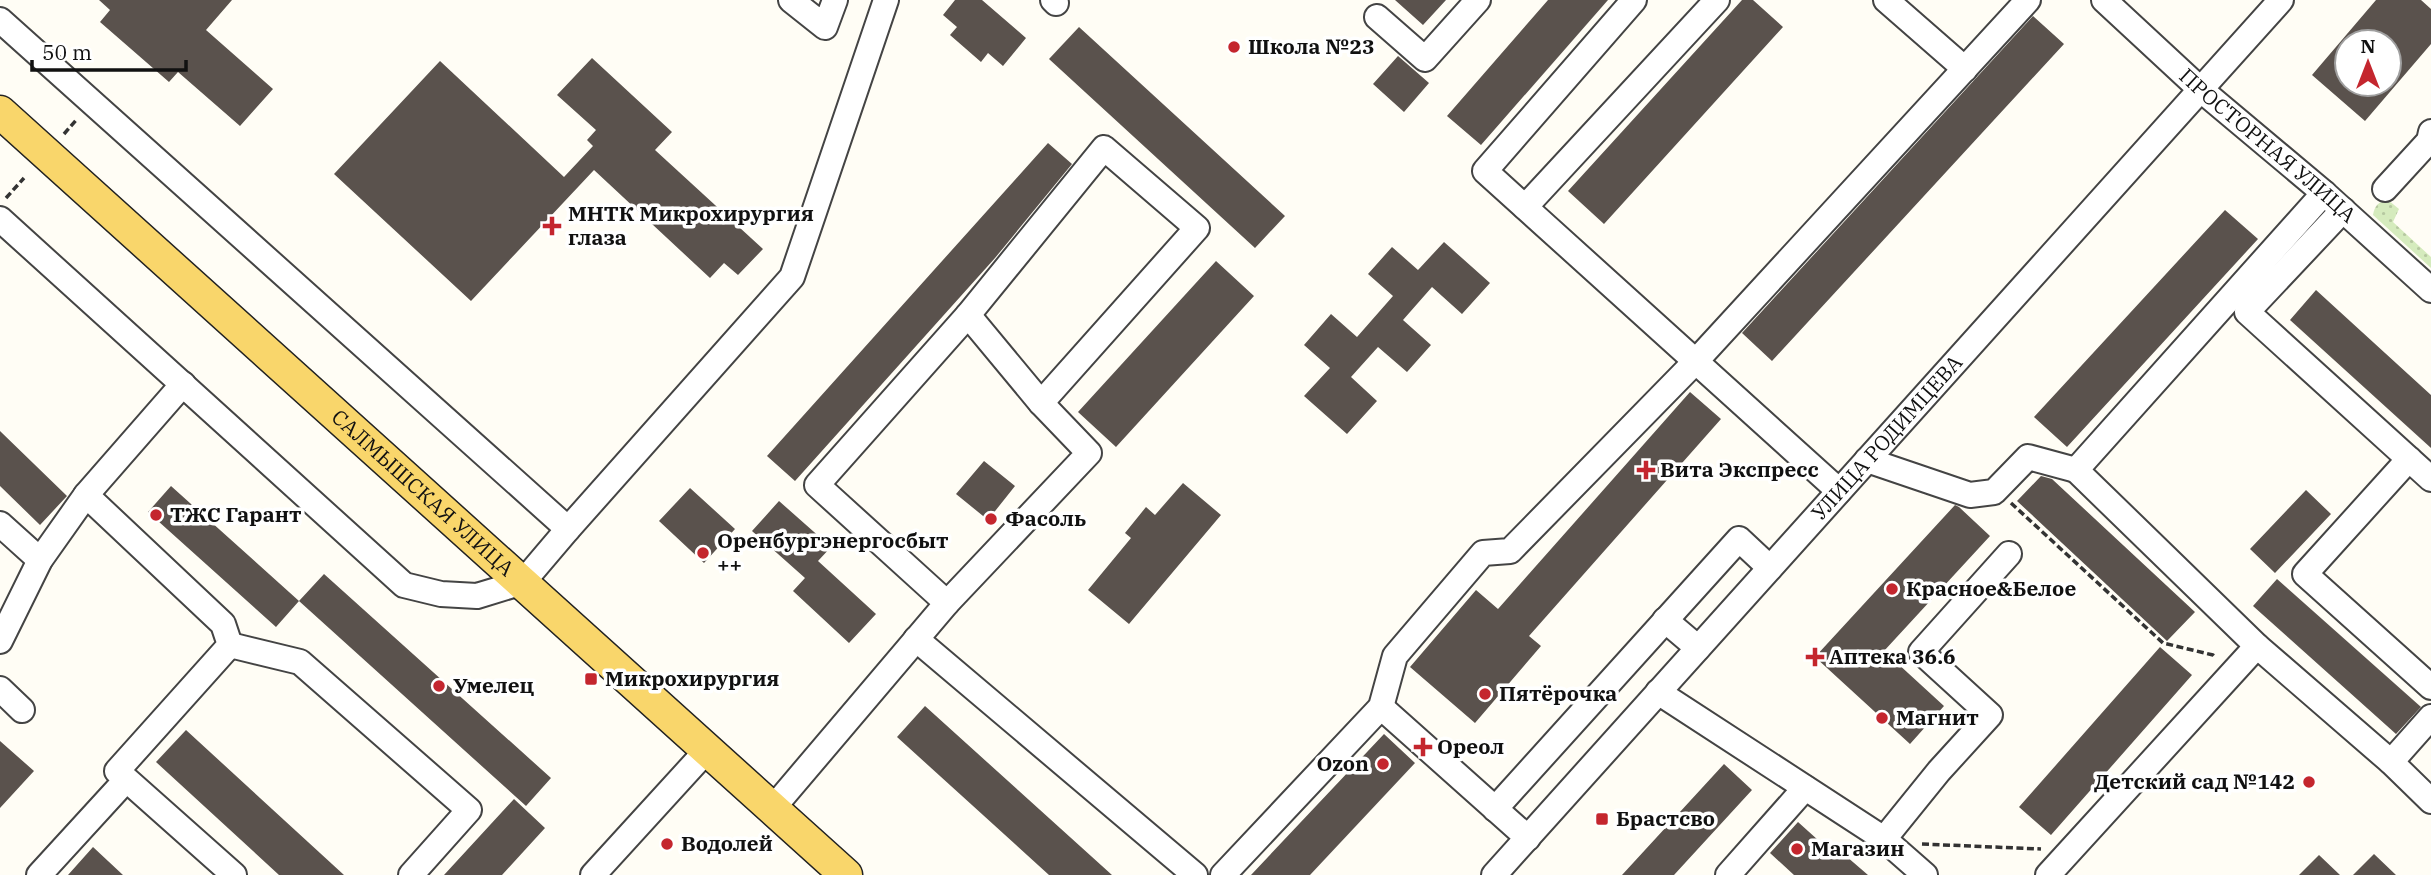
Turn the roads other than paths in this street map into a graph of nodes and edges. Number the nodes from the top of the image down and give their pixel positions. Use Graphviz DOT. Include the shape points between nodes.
graph roads {
  1 [pos="791,0"];
  2 [pos="835,0"];
  3 [pos="886,0"];
  4 [pos="1478,0"];
  5 [pos="1634,0"];
  6 [pos="1717,0"];
  7 [pos="1886,0"];
  8 [pos="2028,0"];
  9 [pos="2104,0"];
  10 [pos="2281,0"];
  11 [pos="1377,17"];
  12 [pos="0,20"];
  13 [pos="1965,69"];
  14 [pos="2200,89"];
  15 [pos="0,112"];
  16 [pos="2431,132"];
  17 [pos="2385,189"];
  18 [pos="2324,193"];
  19 [pos="1525,207"];
  20 [pos="2343,210"];
  21 [pos="0,219"];
  22 [pos="2431,290"];
  23 [pos="968,315"];
  24 [pos="1696,361"];
  25 [pos="184,384"];
  26 [pos="1041,403"];
  27 [pos="2409,459"];
  28 [pos="1867,460"];
  29 [pos="2076,470"];
  30 [pos="2431,479"];
  31 [pos="1839,491"];
  32 [pos="86,495"];
  33 [pos="0,524"];
  34 [pos="568,529"];
  35 [pos="2009,554"];
  36 [pos="40,561"];
  37 [pos="1770,568"];
  38 [pos="523,582"];
  39 [pos="947,603"];
  40 [pos="1665,620"];
  41 [pos="916,639"];
  42 [pos="0,641"];
  43 [pos="230,645"];
  44 [pos="2257,646"];
  45 [pos="1698,648"];
  46 [pos="2431,687"];
  47 [pos="0,689"];
  48 [pos="1658,692"];
  49 [pos="1381,707"];
  50 [pos="23,710"];
  51 [pos="2431,717"];
  52 [pos="708,749"];
  53 [pos="2391,762"];
  54 [pos="126,780"];
  55 [pos="1805,788"];
  56 [pos="2431,801"];
  57 [pos="773,808"];
  58 [pos="1495,809"];
  59 [pos="1890,832"];
  60 [pos="1528,838"];
  61 [pos="2055,867"];
  62 [pos="1732,874"];
  63 [pos="39,875"];
  64 [pos="234,875"];
  65 [pos="411,875"];
  66 [pos="593,875"];
  67 [pos="846,875"];
  68 [pos="1195,875"];
  69 [pos="1223,875"];
  70 [pos="1494,875"];
  71 [pos="1925,875"];
  1 -- 2 [label="street" via="825,27"];
  3 -- 34 [label="street" via="792,277"];
  4 -- 11 [label="street" via="1425,59"];
  5 -- 19 [label="street" via="1485,172"];
  6 -- 19 [label="street"];
  7 -- 13 [label="street"];
  8 -- 13 [label="street"];
  9 -- 14 [label="street, ПРОСТОРНАЯ УЛИЦА"];
  10 -- 14 [label="street, УЛИЦА РОДИМЦЕВА"];
  12 -- 34 [label="street"];
  13 -- 24 [label="street"];
  14 -- 18 [label="street, ПРОСТОРНАЯ УЛИЦА"];
  14 -- 28 [label="street, УЛИЦА РОДИМЦЕВА"];
  15 -- 38 [label="main road, САЛМЫШСКАЯ УЛИЦА"];
  16 -- 17 [label="street" via="2429,141"];
  18 -- 20 [label="street, ПРОСТОРНАЯ УЛИЦА"];
  18 -- 29 [label="street"];
  19 -- 24 [label="street"];
  20 -- 22 [label="street, ПРОСТОРНАЯ УЛИЦА"];
  20 -- 27 [label="street" via="2247,312"];
  21 -- 25 [label="street"];
  23 -- 26 [label="street"];
  23 -- 26 [label="street" via="1104,148 1197,228"];
  23 -- 39 [label="street" via="817,485"];
  24 -- 31 [label="street"];
  24 -- 49 [label="street" via="1510,551 1483,553 1395,656"];
  25 -- 32 [label="street"];
  25 -- 38 [label="street" via="404,585 477,596"];
  26 -- 39 [label="street" via="1089,453"];
  27 -- 30 [label="street"];
  27 -- 46 [label="street" via="2305,574"];
  28 -- 29 [label="street" via="1970,495 1994,492 2028,457"];
  28 -- 31 [label="street, УЛИЦА РОДИМЦЕВА"];
  29 -- 44 [label="street"];
  31 -- 37 [label="street, УЛИЦА РОДИМЦЕВА"];
  32 -- 36 [label="street"];
  32 -- 43 [label="street" via="223,624"];
  33 -- 36 [label="street"];
  34 -- 38 [label="street"];
  35 -- 59 [label="street" via="1921,652 1990,715"];
  36 -- 42 [label="street"];
  37 -- 40 [label="street" via="1739,539"];
  37 -- 45 [label="street, УЛИЦА РОДИМЦЕВА"];
  38 -- 52 [label="main road, САЛМЫШСКАЯ УЛИЦА"];
  39 -- 41 [label="street"];
  40 -- 45 [label="street"];
  40 -- 58 [label="street"];
  41 -- 57 [label="street"];
  41 -- 68 [label="street"];
  43 -- 54 [label="street" via="117,771"];
  43 -- 65 [label="street" via="300,662 470,810"];
  44 -- 53 [label="street"];
  44 -- 61 [label="street"];
  45 -- 48 [label="street, УЛИЦА РОДИМЦЕВА"];
  47 -- 50 [label="street"];
  48 -- 55 [label="street"];
  48 -- 60 [label="street, УЛИЦА РОДИМЦЕВА"];
  49 -- 58 [label="street"];
  49 -- 69 [label="street"];
  51 -- 53 [label="street"];
  52 -- 57 [label="main road, САЛМЫШСКАЯ УЛИЦА"];
  52 -- 66 [label="street"];
  53 -- 56 [label="street"];
  54 -- 63 [label="street"];
  54 -- 64 [label="street"];
  55 -- 59 [label="street"];
  55 -- 62 [label="street"];
  57 -- 67 [label="main road, САЛМЫШСКАЯ УЛИЦА"];
  58 -- 60 [label="street"];
  59 -- 71 [label="street"];
  60 -- 70 [label="street, УЛИЦА РОДИМЦЕВА"];
}
